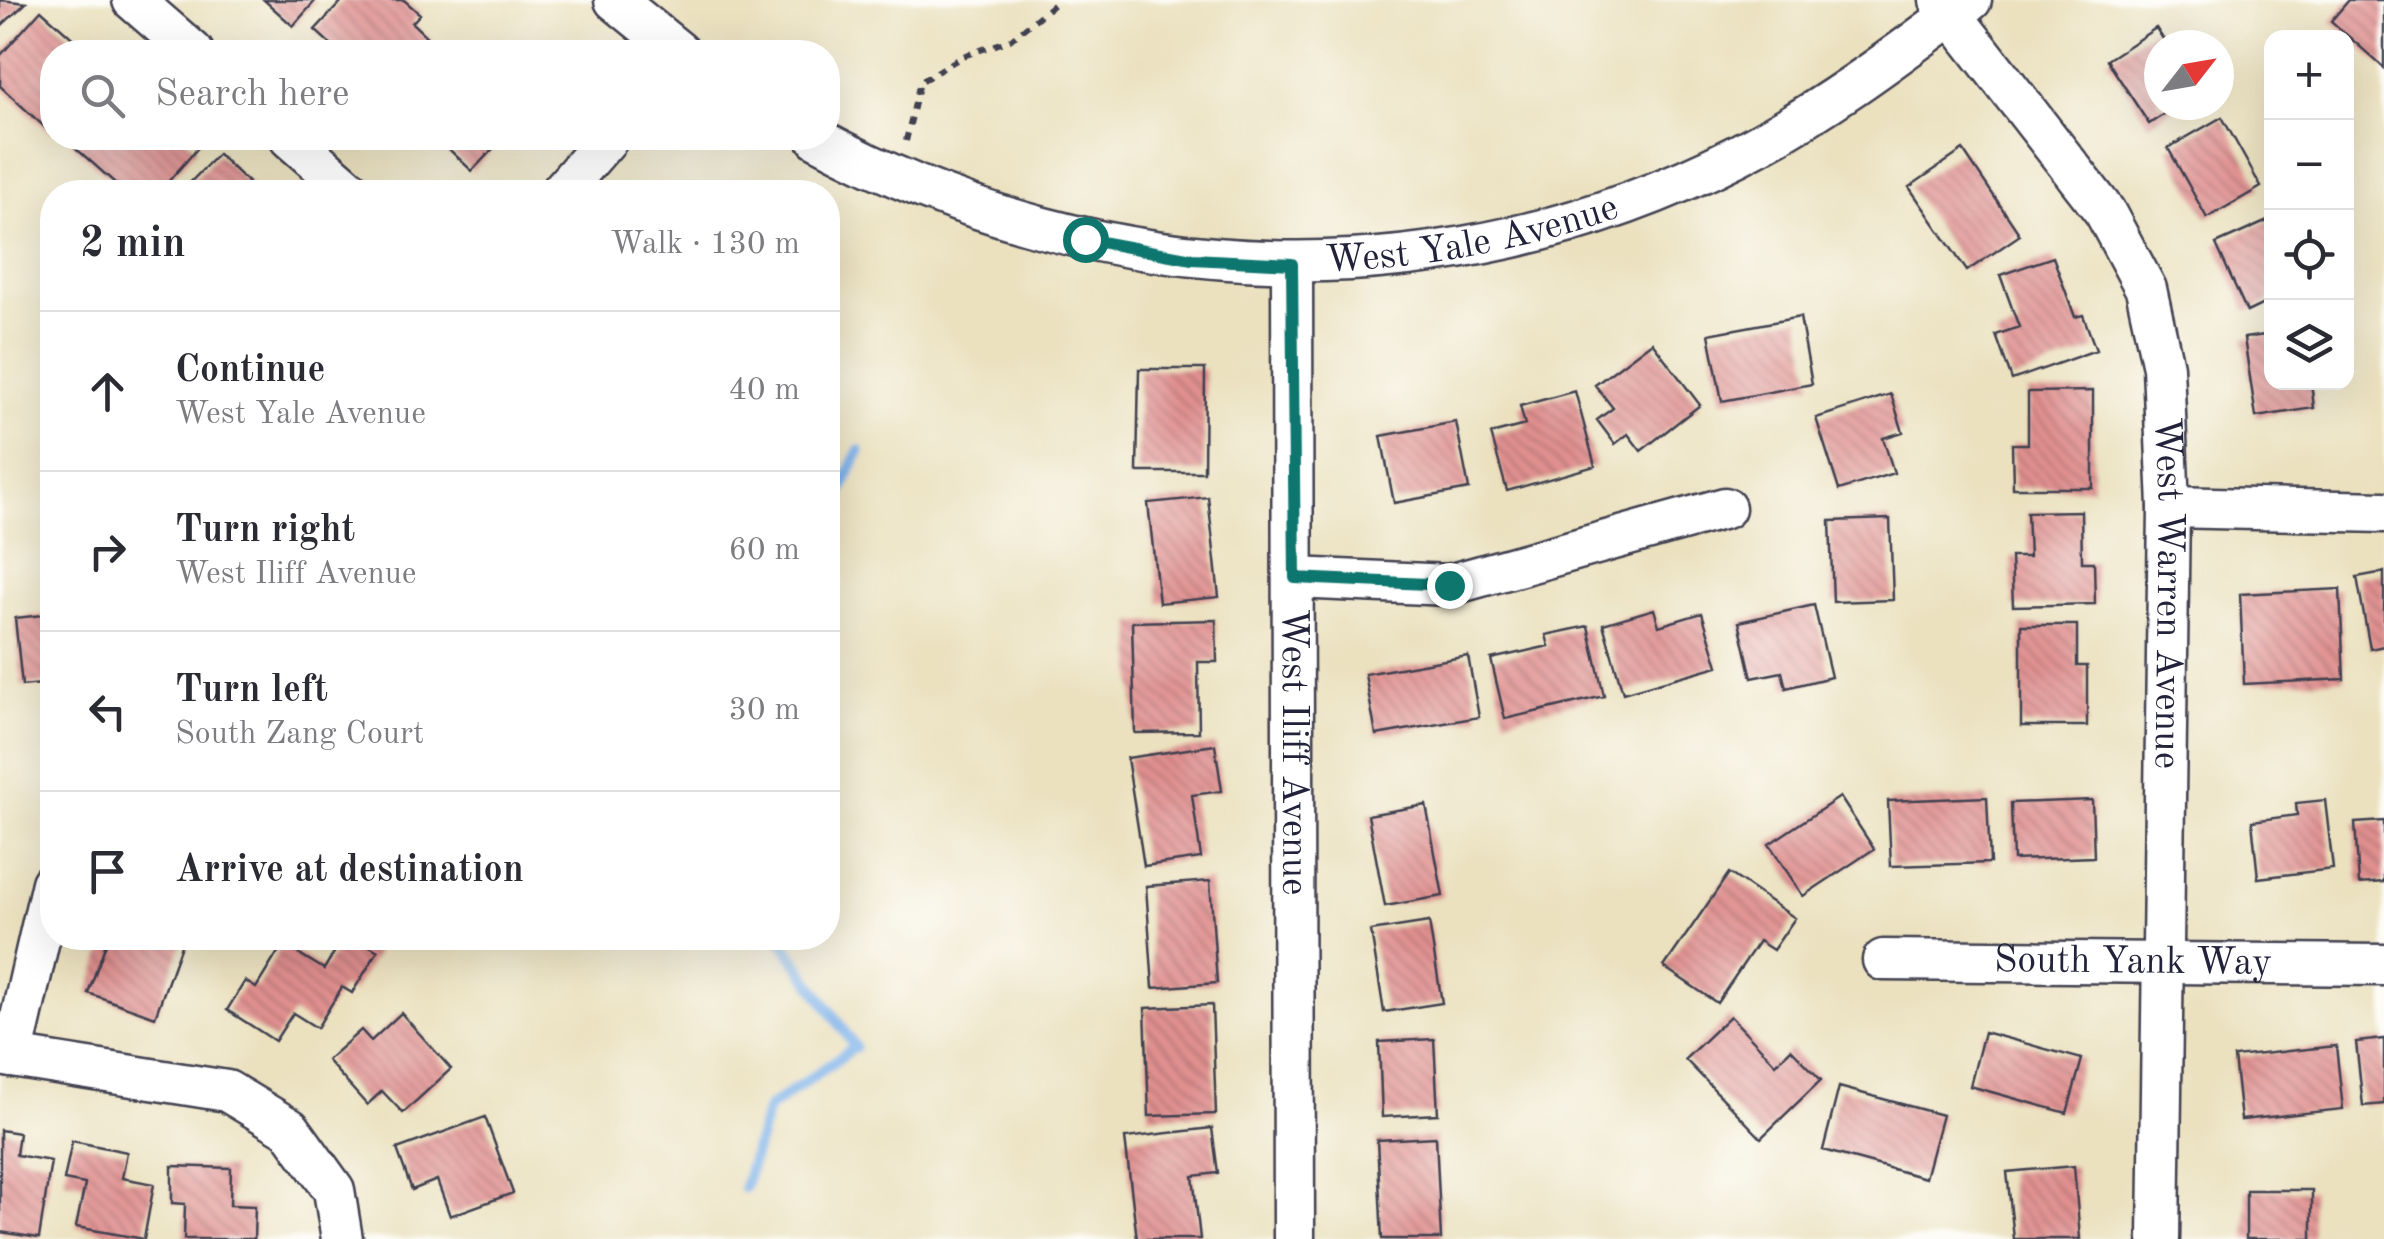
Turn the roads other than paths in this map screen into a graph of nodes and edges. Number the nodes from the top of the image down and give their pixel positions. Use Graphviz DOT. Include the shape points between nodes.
graph roads {
  1 [pos="133,0"];
  2 [pos="615,0"];
  3 [pos="1954,5"];
  4 [pos="179,40"];
  5 [pos="664,40"];
  6 [pos="840,149"];
  7 [pos="304,150"];
  8 [pos="598,150"];
  9 [pos="338,180"];
  10 [pos="572,180"];
  11 [pos="1292,264"];
  12 [pos="2170,507"];
  13 [pos="1725,508"];
  14 [pos="2384,512"];
  15 [pos="1295,578"];
  16 [pos="40,927"];
  17 [pos="1883,960"];
  18 [pos="2160,962"];
  19 [pos="2384,964"];
  20 [pos="6,1056"];
  21 [pos="342,1239"];
  22 [pos="1294,1239"];
  23 [pos="2159,1239"];
  1 -- 4 [label="street"];
  2 -- 5 [label="street"];
  3 -- 11 [label="street, West Yale Avenue" via="1781,132 1613,206 1430,253"];
  3 -- 12 [label="street, West Warren Avenue" via="2105,212 2146,289 2163,367"];
  6 -- 11 [label="street, West Yale Avenue" via="1085,239 1192,259"];
  7 -- 9 [label="street"];
  8 -- 10 [label="street"];
  11 -- 15 [label="street, West Iliff Avenue"];
  12 -- 14 [label="street"];
  12 -- 18 [label="street, West Warren Avenue"];
  13 -- 15 [label="street" via="1449,585"];
  15 -- 22 [label="street, West Iliff Avenue"];
  16 -- 20 [label="street"];
  17 -- 18 [label="street, South Yank Way"];
  18 -- 19 [label="street, South Yank Way"];
  18 -- 23 [label="street, West Warren Avenue"];
  20 -- 21 [label="street" via="228,1091 290,1129 334,1190"];
}
